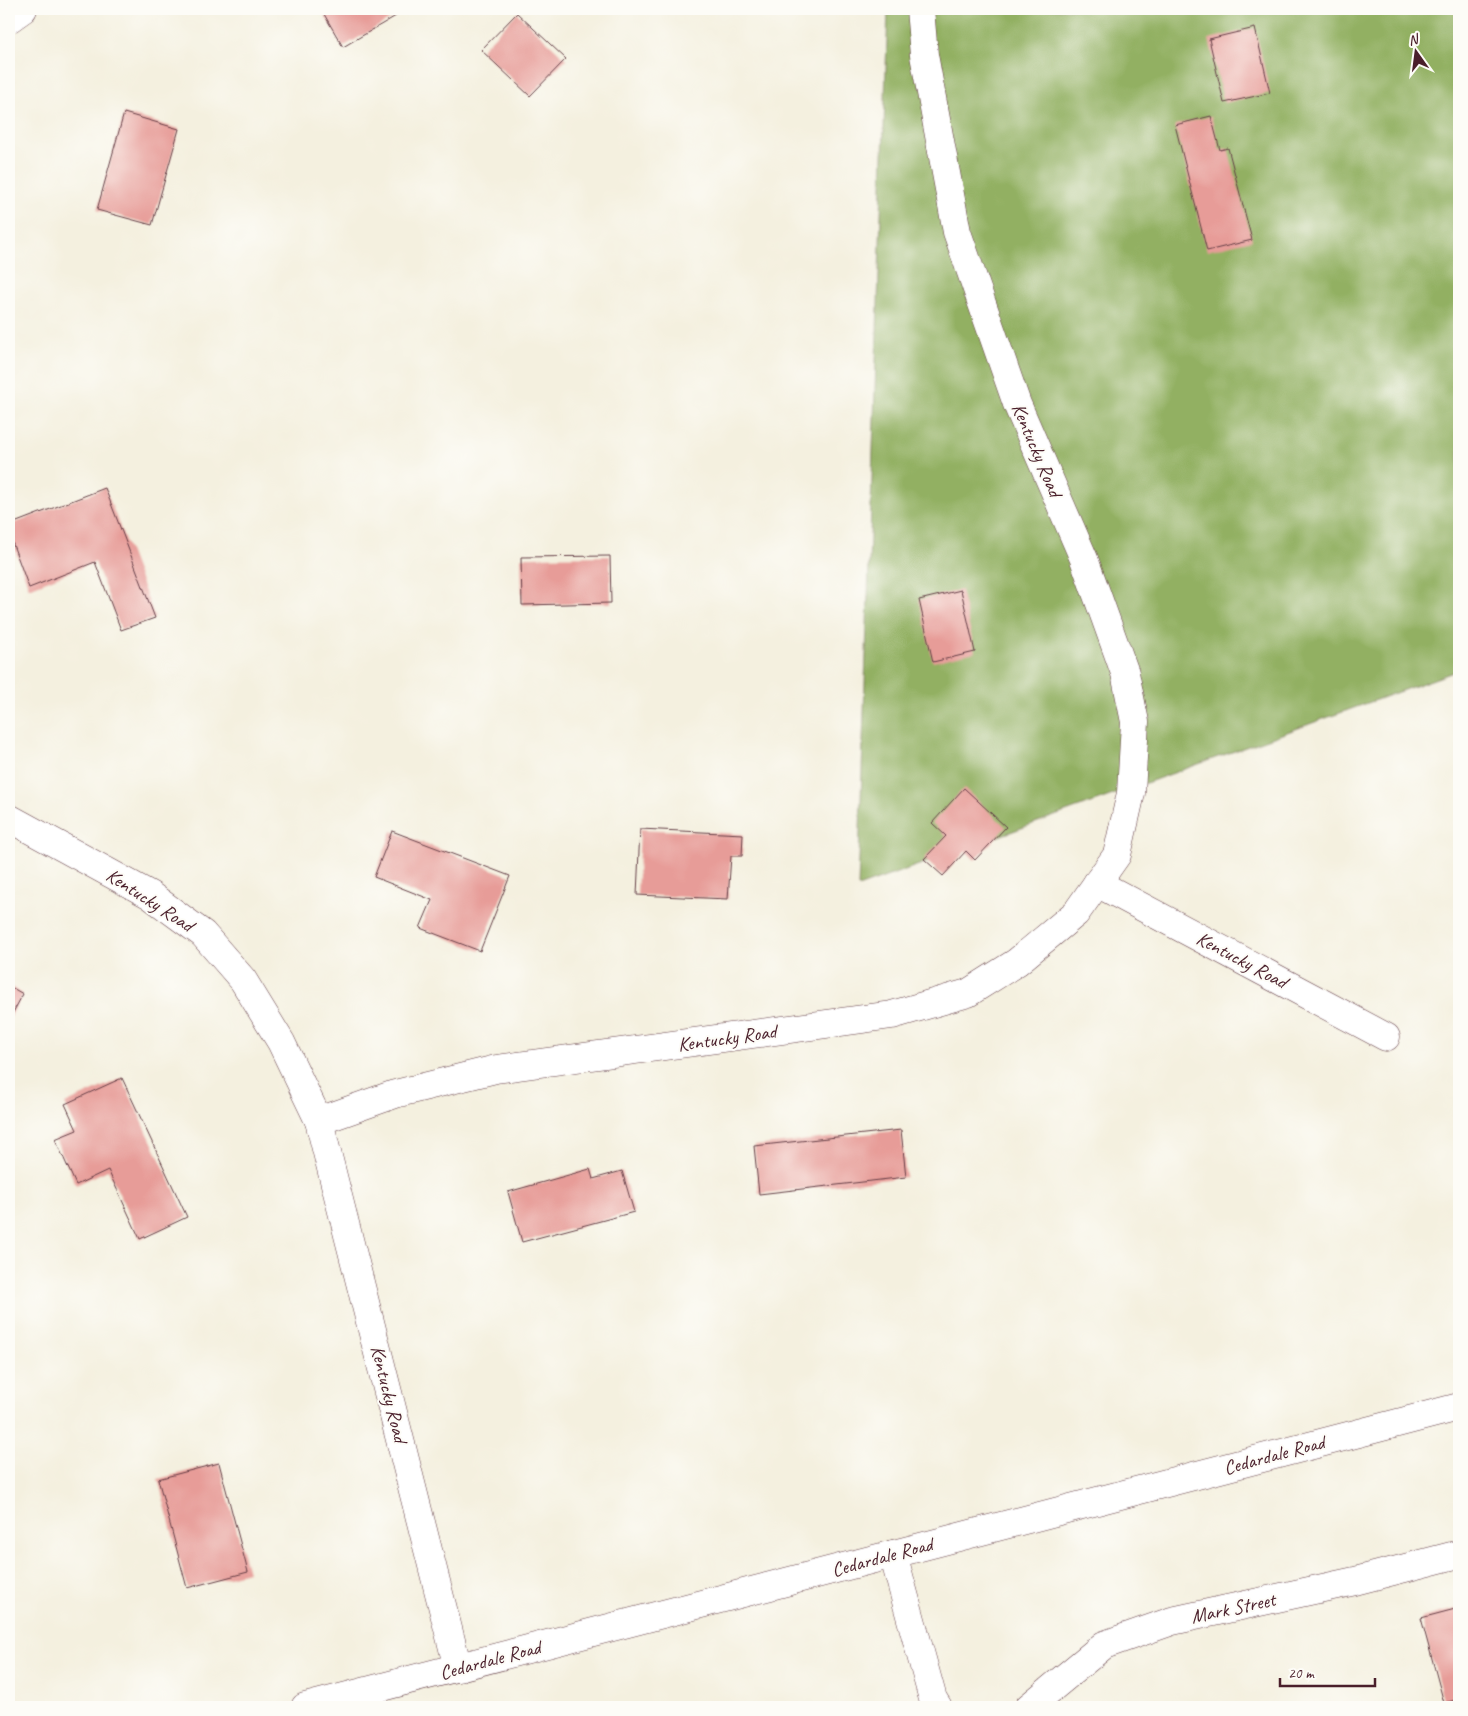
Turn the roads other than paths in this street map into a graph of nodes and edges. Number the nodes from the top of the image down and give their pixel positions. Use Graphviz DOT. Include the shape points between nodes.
graph roads {
  1 [pos="23,9"];
  2 [pos="920,9"];
  3 [pos="9,19"];
  4 [pos="9,818"];
  5 [pos="1097,883"];
  6 [pos="1386,1037"];
  7 [pos="319,1121"];
  8 [pos="1459,1407"];
  9 [pos="893,1554"];
  10 [pos="1459,1554"];
  11 [pos="458,1668"];
  12 [pos="305,1707"];
  13 [pos="938,1707"];
  14 [pos="1029,1707"];
  1 -- 3 [label="street"];
  2 -- 5 [label="street, Kentucky Road" via="924,54 957,232 1017,404 1084,558 1124,674 1135,722 1131,793 1117,855"];
  4 -- 7 [label="street, Kentucky Road" via="150,895 203,934 243,980 281,1042"];
  5 -- 6 [label="street, Kentucky Road"];
  5 -- 7 [label="street, Kentucky Road" via="1076,913 1017,962 968,993 892,1015 496,1069 395,1094"];
  7 -- 11 [label="street, Kentucky Road"];
  8 -- 9 [label="street, Cedardale Road"];
  9 -- 11 [label="street, Cedardale Road"];
  9 -- 13 [label="street" via="933,1699"];
  10 -- 14 [label="street, Mark Street" via="1355,1581 1172,1621 1104,1645"];
  11 -- 12 [label="street, Cedardale Road"];
}
